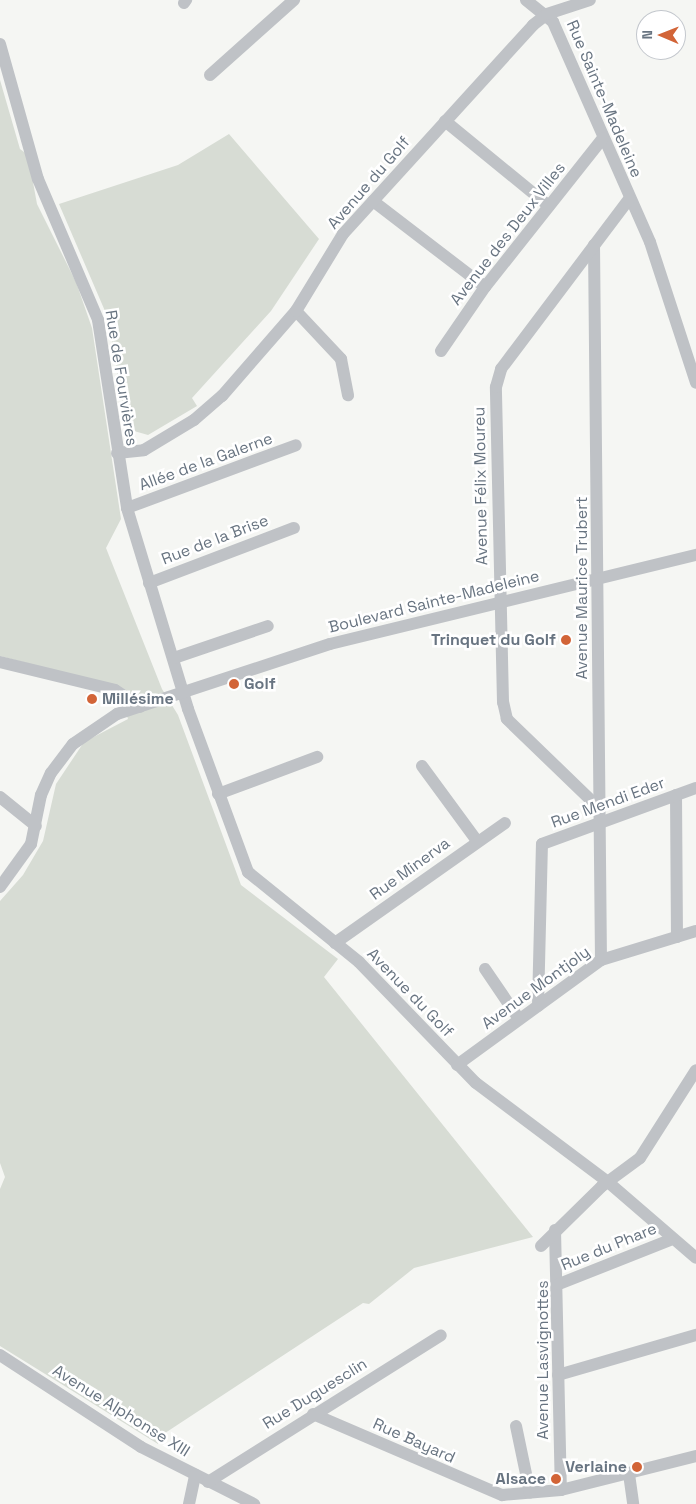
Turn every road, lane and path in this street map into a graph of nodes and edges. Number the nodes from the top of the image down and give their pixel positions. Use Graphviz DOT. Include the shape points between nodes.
graph roads {
  1 [pos="294,0"];
  2 [pos="528,0"];
  3 [pos="590,0"];
  4 [pos="547,14"];
  5 [pos="0,44"];
  6 [pos="210,75"];
  7 [pos="445,122"];
  8 [pos="603,138"];
  9 [pos="629,199"];
  10 [pos="373,201"];
  11 [pos="549,206"];
  12 [pos="594,245"];
  13 [pos="484,287"];
  14 [pos="296,311"];
  15 [pos="441,351"];
  16 [pos="696,383"];
  17 [pos="348,396"];
  18 [pos="296,445"];
  19 [pos="117,454"];
  20 [pos="127,508"];
  21 [pos="294,528"];
  22 [pos="696,555"];
  23 [pos="599,578"];
  24 [pos="149,583"];
  25 [pos="500,602"];
  26 [pos="268,626"];
  27 [pos="174,658"];
  28 [pos="0,662"];
  29 [pos="184,693"];
  30 [pos="140,707"];
  31 [pos="317,757"];
  32 [pos="422,766"];
  33 [pos="696,788"];
  34 [pos="218,794"];
  35 [pos="676,795"];
  36 [pos="0,797"];
  37 [pos="598,807"];
  38 [pos="598,821"];
  39 [pos="506,823"];
  40 [pos="36,826"];
  41 [pos="477,841"];
  42 [pos="0,888"];
  43 [pos="696,931"];
  44 [pos="677,936"];
  45 [pos="336,943"];
  46 [pos="601,960"];
  47 [pos="485,969"];
  48 [pos="538,1006"];
  49 [pos="519,1019"];
  50 [pos="457,1065"];
  51 [pos="696,1070"];
  52 [pos="608,1182"];
  53 [pos="555,1230"];
  54 [pos="670,1240"];
  55 [pos="541,1246"];
  56 [pos="696,1258"];
  57 [pos="559,1284"];
  58 [pos="441,1335"];
  59 [pos="696,1335"];
  60 [pos="0,1355"];
  61 [pos="558,1375"];
  62 [pos="313,1414"];
  63 [pos="516,1426"];
  64 [pos="696,1456"];
  65 [pos="628,1474"];
  66 [pos="195,1475"];
  67 [pos="208,1482"];
  68 [pos="562,1490"];
  69 [pos="530,1493"];
  70 [pos="501,1500"];
  71 [pos="189,1504"];
  72 [pos="254,1504"];
  73 [pos="633,1504"];
  1 -- 6 [label="street"];
  2 -- 4 [label="street"];
  3 -- 4 [label="street, Avenue du Golf"];
  4 -- 7 [label="street, Avenue du Golf"];
  4 -- 8 [label="street, Rue Sainte-Madeleine"];
  5 -- 19 [label="street, Rue de Fourvières" via="38,180 98,320"];
  7 -- 10 [label="street, Avenue du Golf"];
  7 -- 11 [label="street"];
  8 -- 9 [label="street, Rue Sainte-Madeleine"];
  8 -- 11 [label="street, Avenue des Deux Villes"];
  9 -- 12 [label="street, Avenue Félix Moureu"];
  9 -- 16 [label="street, Rue Sainte-Madeleine" via="650,242"];
  10 -- 13 [label="street"];
  10 -- 14 [label="street, Avenue du Golf" via="343,234"];
  11 -- 13 [label="street, Avenue des Deux Villes"];
  12 -- 23 [label="street, Avenue Maurice Trubert"];
  12 -- 25 [label="street, Avenue Félix Moureu" via="501,369 496,387"];
  13 -- 15 [label="street, Avenue des Deux Villes"];
  14 -- 17 [label="street" via="341,359"];
  14 -- 19 [label="street, Avenue du Golf" via="222,396 194,420 144,450"];
  18 -- 20 [label="street, Allée de la Galerne"];
  19 -- 20 [label="street, Rue de Fourvières"];
  20 -- 24 [label="street, Rue de Fourvières"];
  21 -- 24 [label="street, Rue de la Brise"];
  22 -- 23 [label="street, Boulevard Sainte-Madeleine"];
  23 -- 25 [label="street, Boulevard Sainte-Madeleine"];
  23 -- 37 [label="street, Avenue Maurice Trubert"];
  24 -- 27 [label="street, Rue de Fourvières"];
  25 -- 29 [label="street, Boulevard Sainte-Madeleine" via="330,644"];
  25 -- 37 [label="street, Avenue Félix Moureu" via="507,718"];
  26 -- 27 [label="street"];
  27 -- 29 [label="street, Rue de Fourvières"];
  28 -- 30 [label="street" via="114,690"];
  29 -- 30 [label="street, Boulevard Sainte-Madeleine"];
  29 -- 34 [label="street, Avenue du Golf"];
  30 -- 40 [label="street, Boulevard Sainte-Madeleine" via="89,729 72,744 41,795"];
  31 -- 34 [label="street"];
  32 -- 41 [label="street"];
  33 -- 35 [label="street, Rue Mendi Eder"];
  34 -- 45 [label="street, Avenue du Golf" via="248,872"];
  35 -- 38 [label="street, Rue Mendi Eder"];
  35 -- 44 [label="street"];
  36 -- 40 [label="street"];
  37 -- 38 [label="street, Avenue Maurice Trubert"];
  38 -- 46 [label="street, Avenue Maurice Trubert"];
  38 -- 48 [label="street, Rue Mendi Eder" via="542,844"];
  39 -- 41 [label="street, Rue Minerva"];
  40 -- 42 [label="street, Boulevard Sainte-Madeleine" via="23,859"];
  41 -- 45 [label="street, Rue Minerva"];
  43 -- 44 [label="street, Avenue Montjoly"];
  44 -- 46 [label="street, Avenue Montjoly"];
  45 -- 50 [label="street, Avenue du Golf"];
  46 -- 48 [label="street, Avenue Montjoly"];
  47 -- 49 [label="street"];
  48 -- 49 [label="street, Avenue Montjoly"];
  49 -- 50 [label="street, Avenue Montjoly"];
  50 -- 52 [label="street, Avenue du Golf"];
  51 -- 52 [label="street" via="640,1158"];
  52 -- 53 [label="street"];
  52 -- 54 [label="street, Avenue du Golf"];
  53 -- 55 [label="street"];
  53 -- 57 [label="street, Avenue Lasvignottes"];
  54 -- 56 [label="street, Avenue du Golf"];
  54 -- 57 [label="street, Rue du Phare"];
  57 -- 61 [label="street, Avenue Lasvignottes"];
  58 -- 62 [label="street, Rue Duguesclin"];
  59 -- 61 [label="street"];
  60 -- 66 [label="street, Avenue Alphonse XIII" via="141,1447"];
  61 -- 68 [label="street, Avenue Lasvignottes"];
  62 -- 67 [label="street, Rue Duguesclin"];
  62 -- 70 [label="street, Rue Bayard"];
  63 -- 69 [label="street"];
  64 -- 65 [label="street"];
  65 -- 68 [label="street"];
  65 -- 73 [label="street"];
  66 -- 67 [label="street, Avenue Alphonse XIII"];
  66 -- 71 [label="street"];
  67 -- 72 [label="street, Avenue Alphonse XIII"];
  68 -- 69 [label="street"];
  69 -- 70 [label="street"];
}
